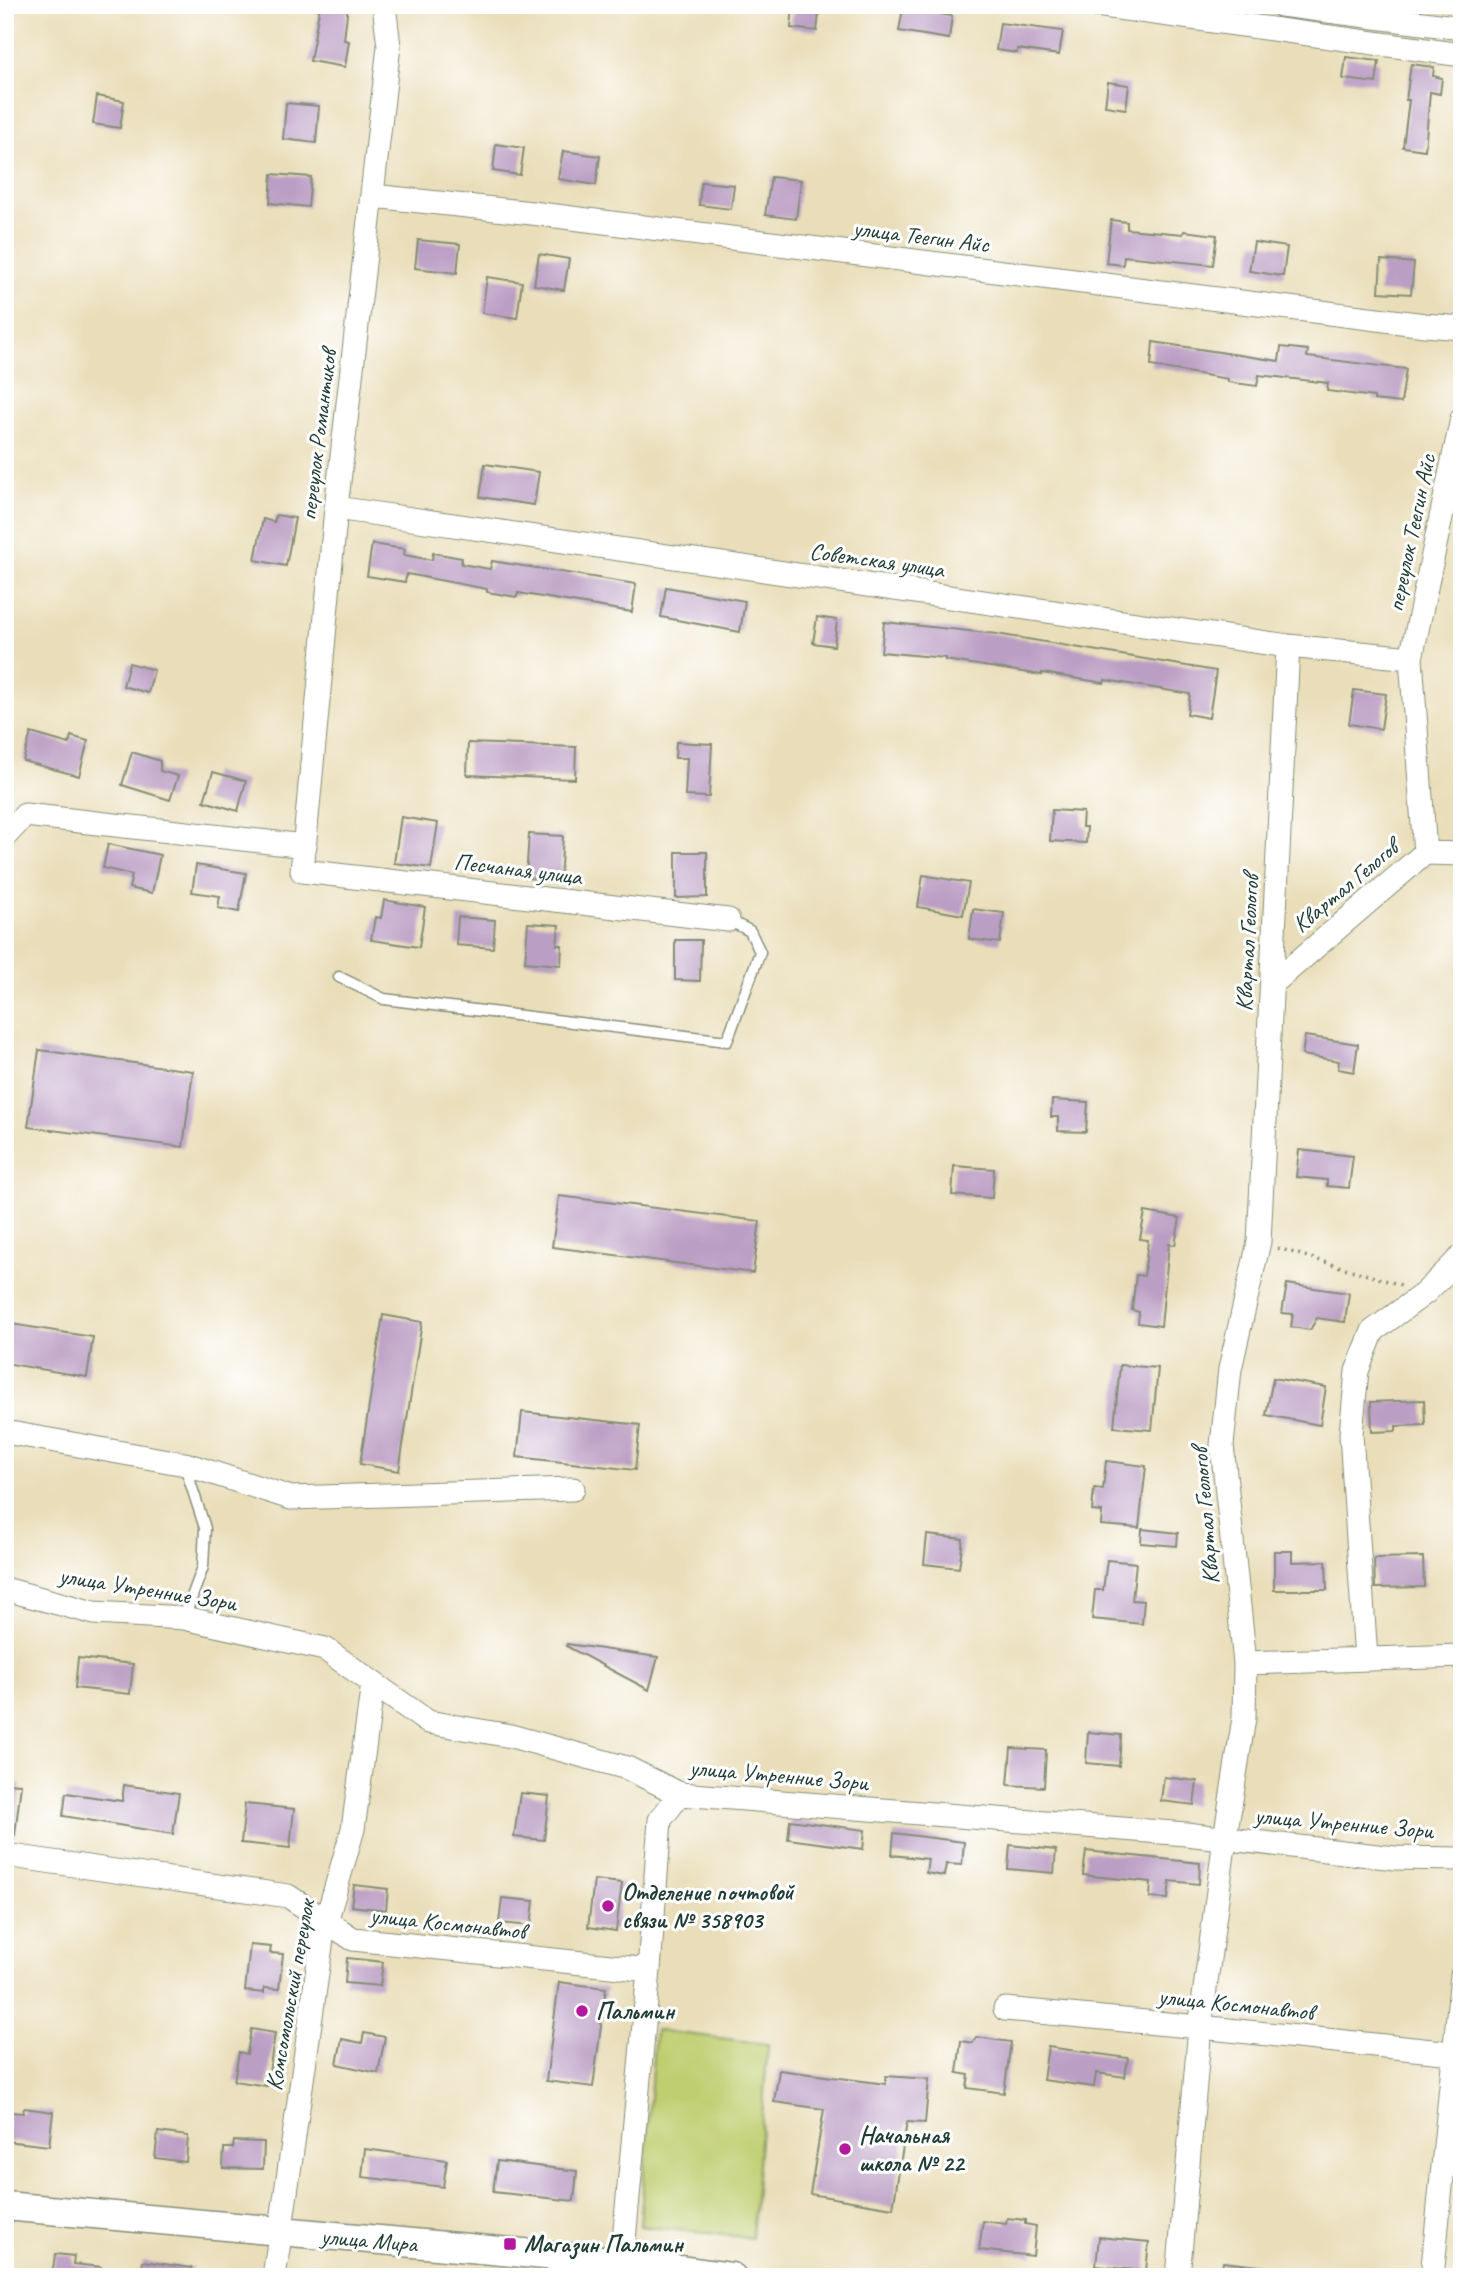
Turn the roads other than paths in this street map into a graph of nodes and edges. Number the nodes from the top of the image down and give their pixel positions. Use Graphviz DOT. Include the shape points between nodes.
graph roads {
  1 [pos="384,5"];
  2 [pos="1096,5"];
  3 [pos="1281,5"];
  4 [pos="1462,29"];
  5 [pos="1462,55"];
  6 [pos="373,196"];
  7 [pos="1462,328"];
  8 [pos="1462,419"];
  9 [pos="1457,465"];
  10 [pos="336,508"];
  11 [pos="1288,646"];
  12 [pos="1411,658"];
  13 [pos="5,836"];
  14 [pos="304,846"];
  15 [pos="1425,853"];
  16 [pos="1462,854"];
  17 [pos="302,871"];
  18 [pos="728,920"];
  19 [pos="339,976"];
  20 [pos="1272,984"];
  21 [pos="1462,1256"];
  22 [pos="5,1433"];
  23 [pos="184,1464"];
  24 [pos="573,1489"];
  25 [pos="5,1589"];
  26 [pos="184,1618"];
  27 [pos="1462,1656"];
  28 [pos="1366,1659"];
  29 [pos="1245,1663"];
  30 [pos="373,1683"];
  31 [pos="680,1794"];
  32 [pos="1225,1838"];
  33 [pos="5,1855"];
  34 [pos="1462,1859"];
  35 [pos="326,1921"];
  36 [pos="649,1970"];
  37 [pos="1462,1975"];
  38 [pos="1006,2009"];
  39 [pos="1200,2026"];
  40 [pos="1458,2054"];
  41 [pos="5,2206"];
  42 [pos="279,2232"];
  43 [pos="622,2262"];
  44 [pos="275,2277"];
  45 [pos="732,2277"];
  46 [pos="1178,2277"];
  47 [pos="1432,2277"];
  1 -- 6 [label="street, переулок Романтиков" via="389,46"];
  2 -- 5 [label="street"];
  3 -- 4 [label="street"];
  6 -- 7 [label="street, улица Теегин Айс"];
  6 -- 10 [label="street, переулок Романтиков"];
  8 -- 9 [label="street, переулок Теегин Айс"];
  9 -- 12 [label="street, переулок Теегин Айс"];
  10 -- 11 [label="street, Советская улица"];
  10 -- 14 [label="street, переулок Романтиков"];
  11 -- 12 [label="street, Советская улица"];
  11 -- 20 [label="street, Квартал Геологов"];
  12 -- 15 [label="street"];
  13 -- 14 [label="street" via="25,816"];
  14 -- 17 [label="street, переулок Романтиков"];
  15 -- 16 [label="street, Квартал Гелогов"];
  15 -- 20 [label="street, Квартал Гелогов"];
  17 -- 18 [label="street, Песчаная улица"];
  18 -- 19 [label="lane" via="750,931 760,952 727,1041 384,999"];
  20 -- 29 [label="street, Квартал Геологов" via="1259,1242 1230,1369 1223,1445"];
  21 -- 28 [label="street" via="1425,1293 1373,1331 1357,1371 1351,1434"];
  22 -- 23 [label="street"];
  23 -- 24 [label="street" via="291,1498"];
  23 -- 26 [label="lane" via="205,1528 203,1567"];
  25 -- 26 [label="street, улица Утренние Зори" via="94,1613"];
  26 -- 30 [label="street, улица Утренние Зори" via="325,1649"];
  27 -- 28 [label="street"];
  28 -- 29 [label="street"];
  29 -- 32 [label="street, Квартал Геологов" via="1244,1718"];
  30 -- 31 [label="street, улица Утренние Зори" via="428,1722 511,1736 628,1768"];
  30 -- 35 [label="street, Комсомольский переулок" via="353,1829"];
  31 -- 32 [label="street, улица Утренние Зори"];
  31 -- 36 [label="street" via="660,1820"];
  32 -- 34 [label="street, улица Утренние Зори" via="1395,1858"];
  32 -- 39 [label="street, Квартал Геологов"];
  33 -- 35 [label="street, улица Космонавтов" via="288,1896"];
  35 -- 36 [label="street, улица Космонавтов" via="353,1939"];
  35 -- 42 [label="street, Комсомольский переулок"];
  36 -- 43 [label="street"];
  37 -- 40 [label="street"];
  38 -- 39 [label="street, улица Космонавтов"];
  39 -- 40 [label="street, улица Космонавтов"];
  39 -- 46 [label="street, Квартал Геологов"];
  40 -- 47 [label="street"];
  41 -- 42 [label="street, улица Мира"];
  42 -- 43 [label="street, улица Мира"];
  42 -- 44 [label="street, Комсомольский переулок"];
  43 -- 45 [label="street, улица Мира"];
}
